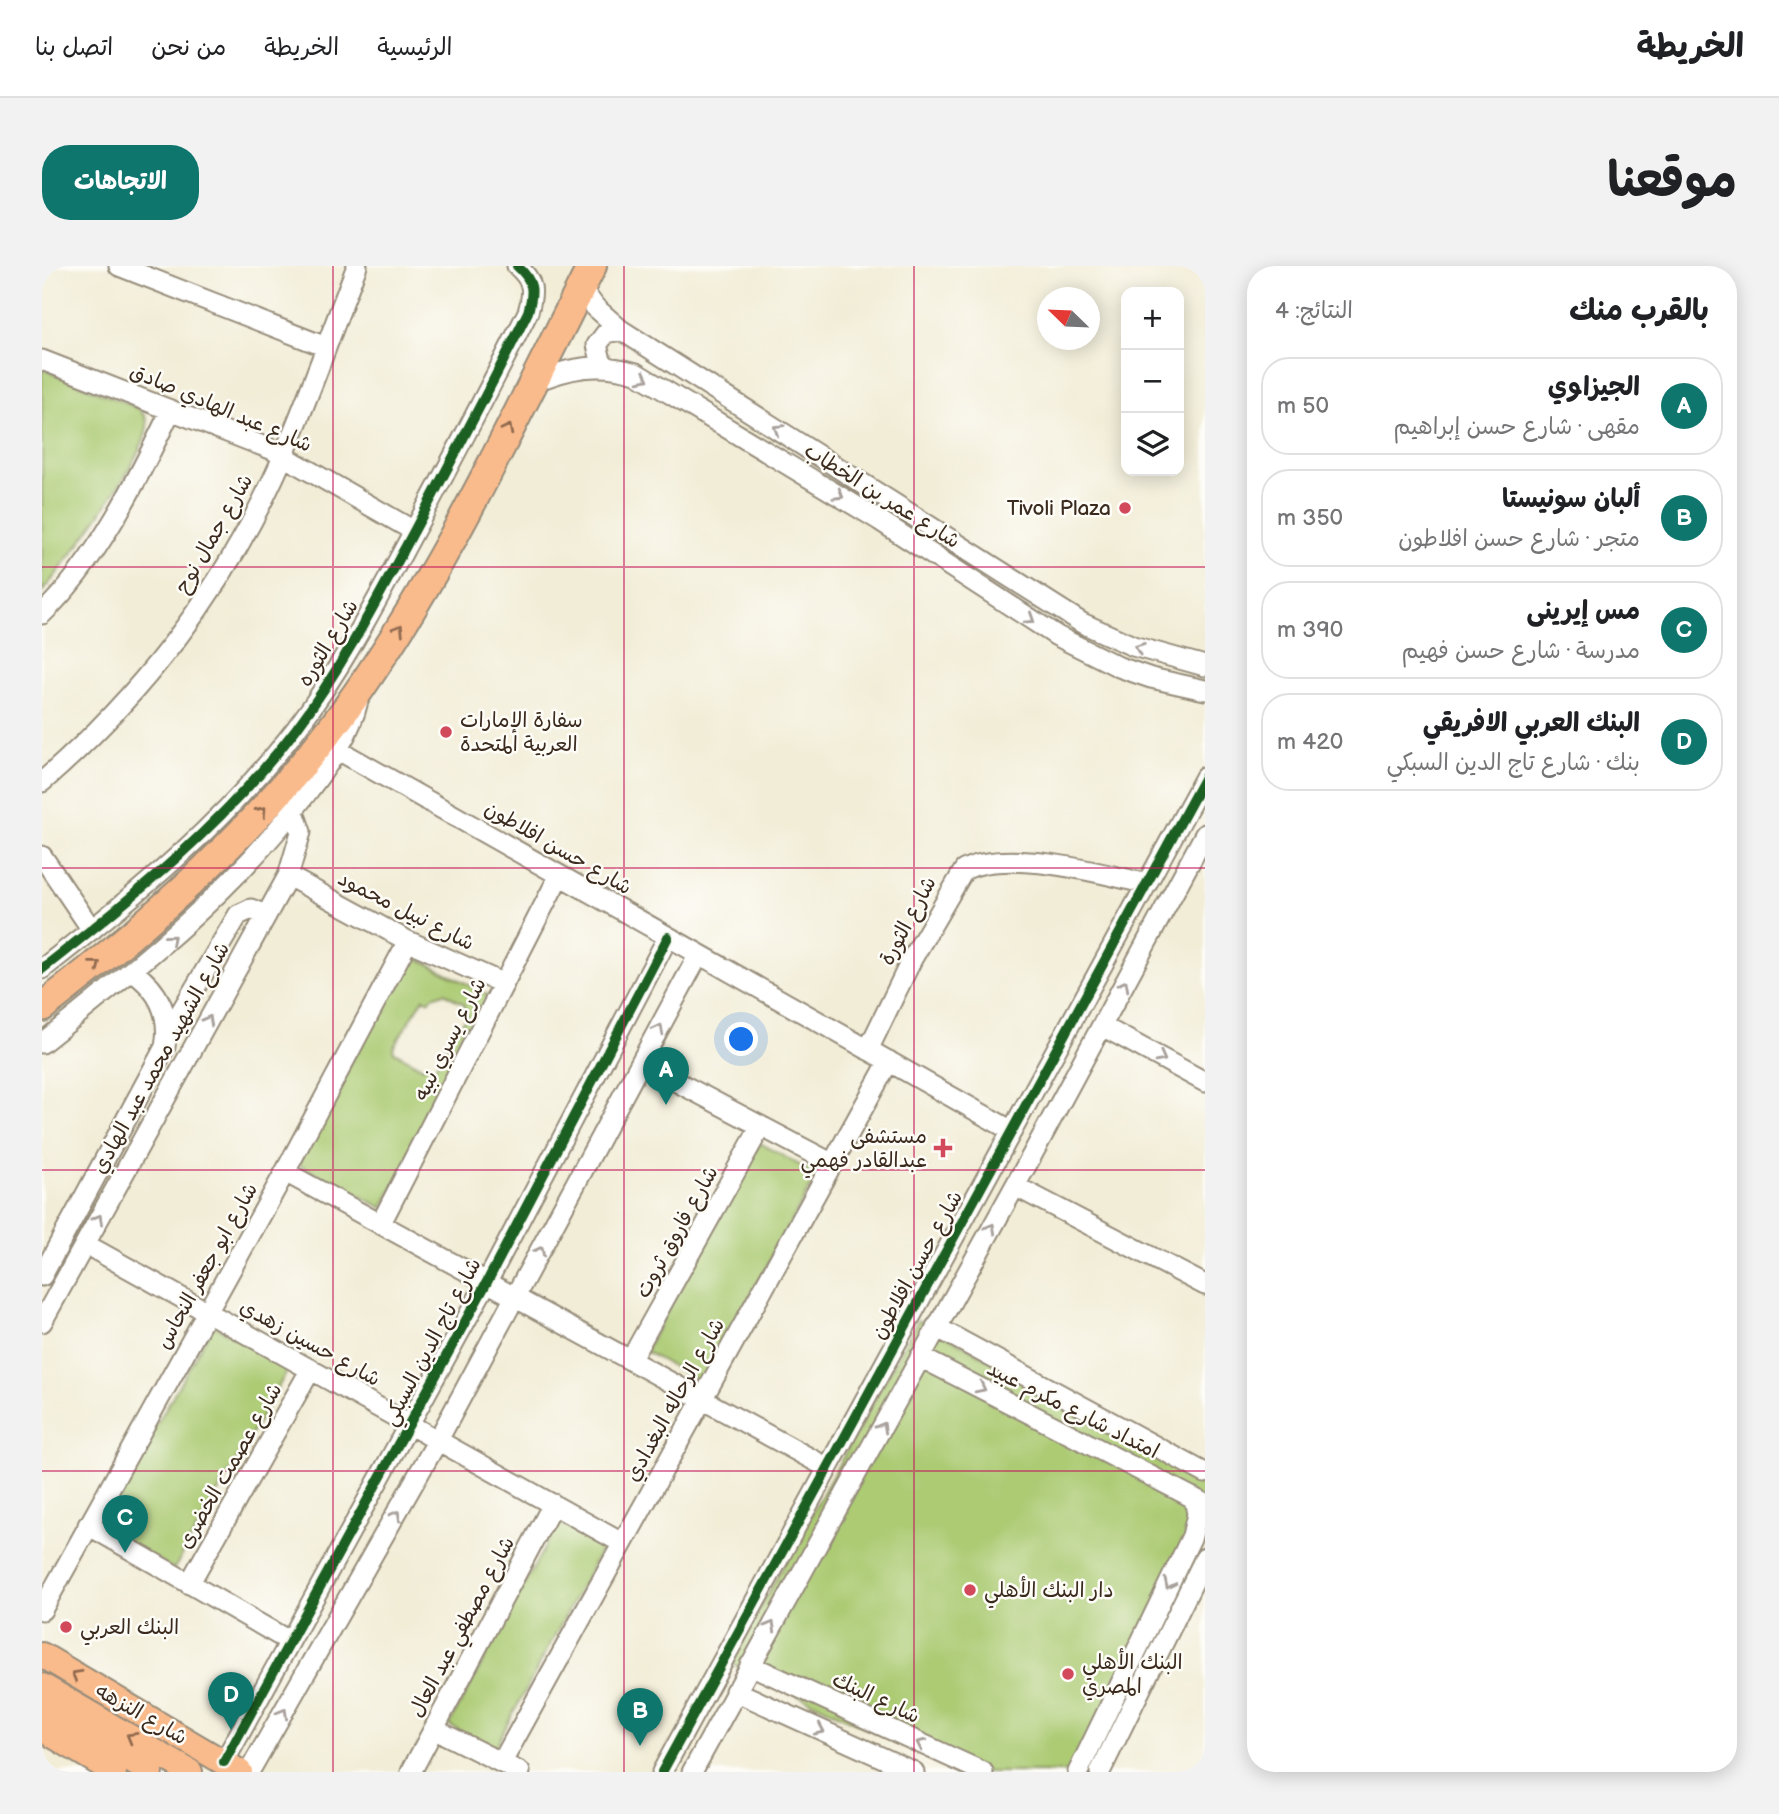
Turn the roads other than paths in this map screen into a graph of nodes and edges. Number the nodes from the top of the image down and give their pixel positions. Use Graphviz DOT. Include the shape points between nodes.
graph roads {
  1 [pos="119,266"];
  2 [pos="357,266"];
  3 [pos="517,266"];
  4 [pos="587,277"];
  5 [pos="621,330"];
  6 [pos="326,347"];
  7 [pos="42,360"];
  8 [pos="606,366"];
  9 [pos="532,383"];
  10 [pos="172,410"];
  11 [pos="284,455"];
  12 [pos="414,531"];
  13 [pos="42,614"];
  14 [pos="1205,666"];
  15 [pos="359,690"];
  16 [pos="1205,690"];
  17 [pos="338,750"];
  18 [pos="1205,777"];
  19 [pos="42,782"];
  20 [pos="293,812"];
  21 [pos="1205,834"];
  22 [pos="42,856"];
  23 [pos="288,876"];
  24 [pos="559,876"];
  25 [pos="1147,884"];
  26 [pos="265,915"];
  27 [pos="92,930"];
  28 [pos="668,937"];
  29 [pos="408,941"];
  30 [pos="699,954"];
  31 [pos="42,969"];
  32 [pos="132,972"];
  33 [pos="504,984"];
  34 [pos="1084,999"];
  35 [pos="42,1007"];
  36 [pos="166,1018"];
  37 [pos="1105,1019"];
  38 [pos="42,1043"];
  39 [pos="868,1050"];
  40 [pos="889,1061"];
  41 [pos="641,1063"];
  42 [pos="1205,1082"];
  43 [pos="761,1126"];
  44 [pos="1046,1129"];
  45 [pos="1013,1130"];
  46 [pos="1031,1157"];
  47 [pos="833,1164"];
  48 [pos="285,1172"];
  49 [pos="1015,1186"];
  50 [pos="381,1223"];
  51 [pos="42,1240"];
  52 [pos="63,1241"];
  53 [pos="85,1244"];
  54 [pos="42,1276"];
  55 [pos="488,1280"];
  56 [pos="1205,1285"];
  57 [pos="517,1296"];
  58 [pos="208,1312"];
  59 [pos="42,1322"];
  60 [pos="936,1327"];
  61 [pos="956,1339"];
  62 [pos="920,1357"];
  63 [pos="631,1359"];
  64 [pos="942,1368"];
  65 [pos="311,1369"];
  66 [pos="701,1400"];
  67 [pos="410,1424"];
  68 [pos="438,1440"];
  69 [pos="828,1468"];
  70 [pos="1205,1473"];
  71 [pos="1200,1501"];
  72 [pos="553,1504"];
  73 [pos="88,1525"];
  74 [pos="622,1543"];
  75 [pos="1205,1558"];
  76 [pos="189,1584"];
  77 [pos="42,1610"];
  78 [pos="289,1641"];
  79 [pos="42,1655"];
  80 [pos="750,1665"];
  81 [pos="789,1683"];
  82 [pos="42,1685"];
  83 [pos="736,1691"];
  84 [pos="42,1708"];
  85 [pos="775,1710"];
  86 [pos="42,1729"];
  87 [pos="435,1729"];
  88 [pos="502,1762"];
  89 [pos="232,1767"];
  90 [pos="114,1772"];
  91 [pos="150,1772"];
  92 [pos="190,1772"];
  93 [pos="249,1772"];
  94 [pos="411,1772"];
  95 [pos="520,1772"];
  96 [pos="662,1772"];
  97 [pos="692,1772"];
  98 [pos="914,1772"];
  99 [pos="983,1772"];
  100 [pos="1077,1772"];
  101 [pos="1100,1772"];
  1 -- 6 [label="street"];
  2 -- 6 [label="street, شارع جمال نوح"];
  3 -- 12 [label="street, شارع الثوره" via="530,280 533,293 528,312"];
  4 -- 5 [label="street, شارع عمر بن الخطاب" via="600,312"];
  4 -- 9 [label="highway"];
  5 -- 8 [label="street" via="606,333 597,345"];
  14 -- 5 [label="street, شارع عمر بن الخطاب, one-way" via="1133,646 1082,623"];
  6 -- 11 [label="street, شارع جمال نوح"];
  7 -- 10 [label="street, شارع عبد الهادي صادق"];
  8 -- 9 [label="street, شارع عمر بن الخطاب" via="577,368"];
  8 -- 16 [label="street, شارع عمر بن الخطاب, one-way" via="650,380 1078,648 1151,678"];
  15 -- 9 [label="highway, one-way" via="436,567"];
  10 -- 11 [label="street, شارع عبد الهادي صادق"];
  10 -- 13 [label="street" via="103,534"];
  11 -- 12 [label="street, شارع عبد الهادي صادق"];
  11 -- 19 [label="street, شارع جمال نوح" via="236,549 178,637 111,717"];
  12 -- 27 [label="street, شارع الثوره" via="360,631 296,729 207,829"];
  15 -- 17 [label="street" via="351,727"];
  35 -- 15 [label="highway, one-way" via="132,937 227,849 304,763"];
  17 -- 20 [label="street"];
  17 -- 24 [label="street, شارع حسن افلاطون"];
  18 -- 25 [label="street, شارع حسن افلاطون"];
  20 -- 23 [label="street, شارع الشهيد محمد عبد الهادي" via="301,832"];
  32 -- 20 [label="street, one-way" via="216,897"];
  37 -- 21 [label="street, one-way"];
  22 -- 27 [label="street"];
  23 -- 26 [label="street, شارع الشهيد محمد عبد الهادي"];
  23 -- 29 [label="street, شارع نبيل محمود"];
  24 -- 28 [label="street, شارع حسن افلاطون"];
  24 -- 33 [label="street, شارع يسري نبيه"];
  25 -- 34 [label="street, شارع حسن افلاطون"];
  25 -- 39 [label="street, شارع الثورة" via="1051,865 992,863 964,870 912,959"];
  26 -- 36 [label="street" via="251,909 238,915 176,1020"];
  53 -- 26 [label="street, شارع الشهيد محمد عبد الهادي, one-way"];
  27 -- 31 [label="street, شارع الثوره"];
  28 -- 30 [label="street, شارع حسن افلاطون"];
  28 -- 55 [label="street, شارع تاج الدين السبكي"];
  29 -- 33 [label="street, شارع نبيل محمود"];
  29 -- 48 [label="street, شارع ابو جعفر النحاس"];
  30 -- 39 [label="street, شارع حسن افلاطون"];
  41 -- 30 [label="street, one-way"];
  32 -- 36 [label="street, شارع الشهيد محمد عبد الهادي" via="155,992"];
  32 -- 38 [label="street"];
  33 -- 50 [label="street, شارع يسري نبيه"];
  34 -- 37 [label="street"];
  34 -- 45 [label="street, شارع حسن افلاطون"];
  36 -- 52 [label="street, شارع الشهيد محمد عبد الهادي" via="162,1056"];
  37 -- 42 [label="street, one-way"];
  37 -- 44 [label="street"];
  39 -- 40 [label="street, شارع حسن افلاطون"];
  40 -- 45 [label="street, شارع حسن افلاطون"];
  40 -- 47 [label="street, شارع الرحاله البغدادي"];
  41 -- 43 [label="street"];
  57 -- 41 [label="street, one-way"];
  43 -- 47 [label="street"];
  43 -- 63 [label="street, شارع فاروق ثروت"];
  44 -- 45 [label="street"];
  44 -- 46 [label="street"];
  45 -- 46 [label="street"];
  45 -- 69 [label="street, شارع حسن افلاطون"];
  46 -- 49 [label="street"];
  47 -- 66 [label="street, شارع الرحاله البغدادي"];
  48 -- 50 [label="street"];
  48 -- 58 [label="street, شارع ابو جعفر النحاس"];
  49 -- 56 [label="street"];
  60 -- 49 [label="street, one-way"];
  50 -- 55 [label="street"];
  51 -- 52 [label="street"];
  52 -- 54 [label="street, شارع الشهيد محمد عبد الهادي"];
  53 -- 58 [label="street, شارع حسين زهدي"];
  53 -- 59 [label="street, شارع الشهيد محمد عبد الهادي"];
  55 -- 57 [label="street"];
  55 -- 67 [label="street, شارع تاج الدين السبكي"];
  57 -- 63 [label="street"];
  57 -- 68 [label="street"];
  58 -- 65 [label="street, شارع حسين زهدي"];
  58 -- 73 [label="street, شارع ابو جعفر النحاس"];
  60 -- 61 [label="street, امتداد شارع مكرم عبيد"];
  60 -- 62 [label="street"];
  61 -- 64 [label="street" via="948,1347"];
  61 -- 70 [label="street, امتداد شارع مكرم عبيد"];
  62 -- 64 [label="street, امتداد شارع مكرم عبيد"];
  80 -- 62 [label="street, one-way"];
  63 -- 66 [label="street"];
  64 -- 71 [label="street, امتداد شارع مكرم عبيد, one-way"];
  65 -- 67 [label="street, شارع حسين زهدي"];
  65 -- 76 [label="street, شارع عصمت الخضرى"];
  66 -- 69 [label="street"];
  66 -- 74 [label="street, شارع الرحاله البغدادي"];
  67 -- 68 [label="street, شارع حسين زهدي"];
  67 -- 78 [label="street, شارع تاج الدين السبكي"];
  68 -- 72 [label="street, شارع حسين زهدي"];
  93 -- 68 [label="street, one-way"];
  69 -- 96 [label="street, شارع حسن افلاطون"];
  71 -- 100 [label="street, one-way" via="1192,1536"];
  72 -- 74 [label="street, شارع حسين زهدي"];
  72 -- 87 [label="street, شارع مصطفي عبد العال"];
  73 -- 76 [label="street"];
  73 -- 77 [label="street, شارع ابو جعفر النحاس"];
  74 -- 88 [label="street, شارع الرحاله البغدادي"];
  75 -- 101 [label="street"];
  76 -- 78 [label="street"];
  78 -- 89 [label="street, شارع تاج الدين السبكي"];
  89 -- 79 [label="main road, شارع النزهه, one-way"];
  80 -- 81 [label="street, شارع البنك"];
  80 -- 83 [label="street"];
  81 -- 85 [label="street"];
  99 -- 81 [label="street, شارع البنك, one-way"];
  92 -- 82 [label="main road, one-way"];
  83 -- 85 [label="street"];
  83 -- 97 [label="street"];
  84 -- 91 [label="main road"];
  85 -- 98 [label="street, one-way"];
  86 -- 90 [label="main road"];
  87 -- 88 [label="street"];
  87 -- 94 [label="street, شارع مصطفي عبد العال"];
  88 -- 95 [label="street"];
}
